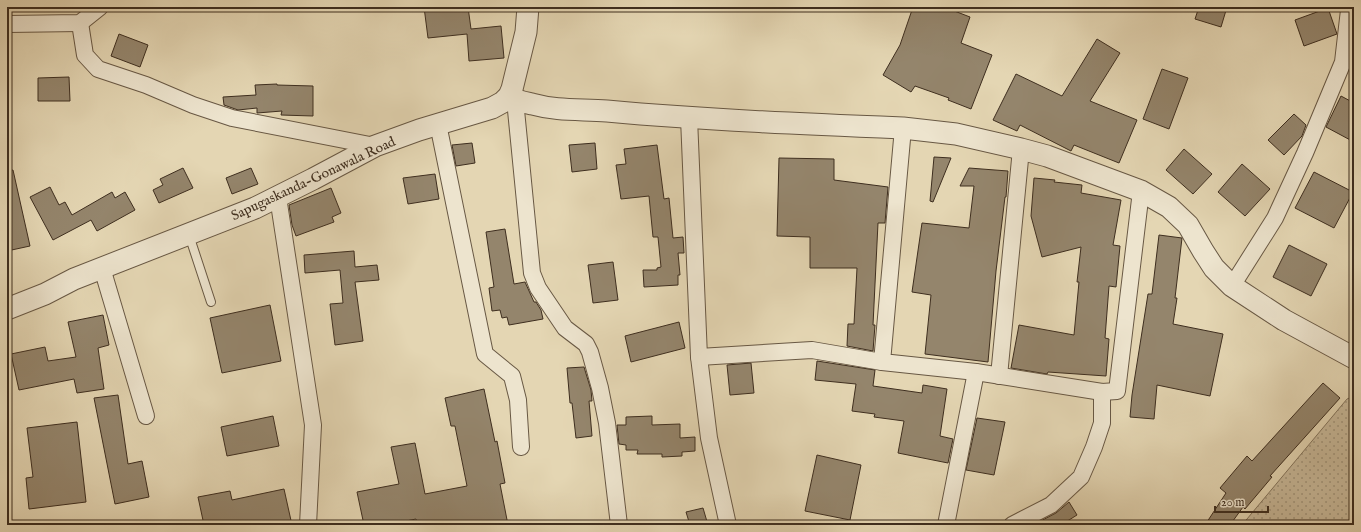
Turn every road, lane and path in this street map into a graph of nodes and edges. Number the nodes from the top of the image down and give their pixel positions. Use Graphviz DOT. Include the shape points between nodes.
graph roads {
  1 [pos="100,7"];
  2 [pos="528,7"];
  3 [pos="1347,7"];
  4 [pos="80,23"];
  5 [pos="7,24"];
  6 [pos="512,98"];
  7 [pos="690,118"];
  8 [pos="438,124"];
  9 [pos="903,128"];
  10 [pos="375,146"];
  11 [pos="1021,148"];
  12 [pos="1141,191"];
  13 [pos="278,197"];
  14 [pos="189,234"];
  15 [pos="102,268"];
  16 [pos="1232,286"];
  17 [pos="211,302"];
  18 [pos="7,309"];
  19 [pos="699,357"];
  20 [pos="1354,358"];
  21 [pos="882,362"];
  22 [pos="976,372"];
  23 [pos="999,376"];
  24 [pos="1102,392"];
  25 [pos="146,416"];
  26 [pos="521,447"];
  27 [pos="308,525"];
  28 [pos="619,525"];
  29 [pos="728,525"];
  30 [pos="946,525"];
  31 [pos="1012,525"];
  1 -- 4 [label="street"];
  2 -- 6 [label="street" via="526,32"];
  3 -- 16 [label="street" via="1344,62 1275,218"];
  4 -- 5 [label="street"];
  4 -- 10 [label="street" via="85,55 98,69 232,118"];
  6 -- 7 [label="street" via="547,108"];
  6 -- 8 [label="street, Sapugaskanda-Gonawala Road" via="492,108"];
  6 -- 28 [label="street" via="532,273 538,288 565,328 586,344 590,352 607,423"];
  7 -- 9 [label="street"];
  7 -- 19 [label="street"];
  8 -- 10 [label="street, Sapugaskanda-Gonawala Road"];
  8 -- 26 [label="street" via="485,354 512,376 518,400"];
  9 -- 11 [label="street" via="956,134"];
  9 -- 21 [label="street"];
  10 -- 13 [label="street, Sapugaskanda-Gonawala Road"];
  11 -- 12 [label="street"];
  11 -- 23 [label="street"];
  12 -- 16 [label="street" via="1169,208 1188,225 1214,268"];
  12 -- 24 [label="street" via="1117,391"];
  13 -- 14 [label="street, Sapugaskanda-Gonawala Road"];
  13 -- 27 [label="street" via="313,425"];
  14 -- 15 [label="street, Sapugaskanda-Gonawala Road"];
  14 -- 17 [label="lane"];
  15 -- 18 [label="street, Sapugaskanda-Gonawala Road"];
  15 -- 25 [label="street"];
  16 -- 20 [label="street" via="1284,320"];
  19 -- 21 [label="street" via="812,350"];
  19 -- 29 [label="street" via="709,438"];
  21 -- 22 [label="street"];
  22 -- 23 [label="street"];
  22 -- 30 [label="street"];
  23 -- 24 [label="street"];
  24 -- 31 [label="street" via="1102,423 1081,477 1051,505"];
}
